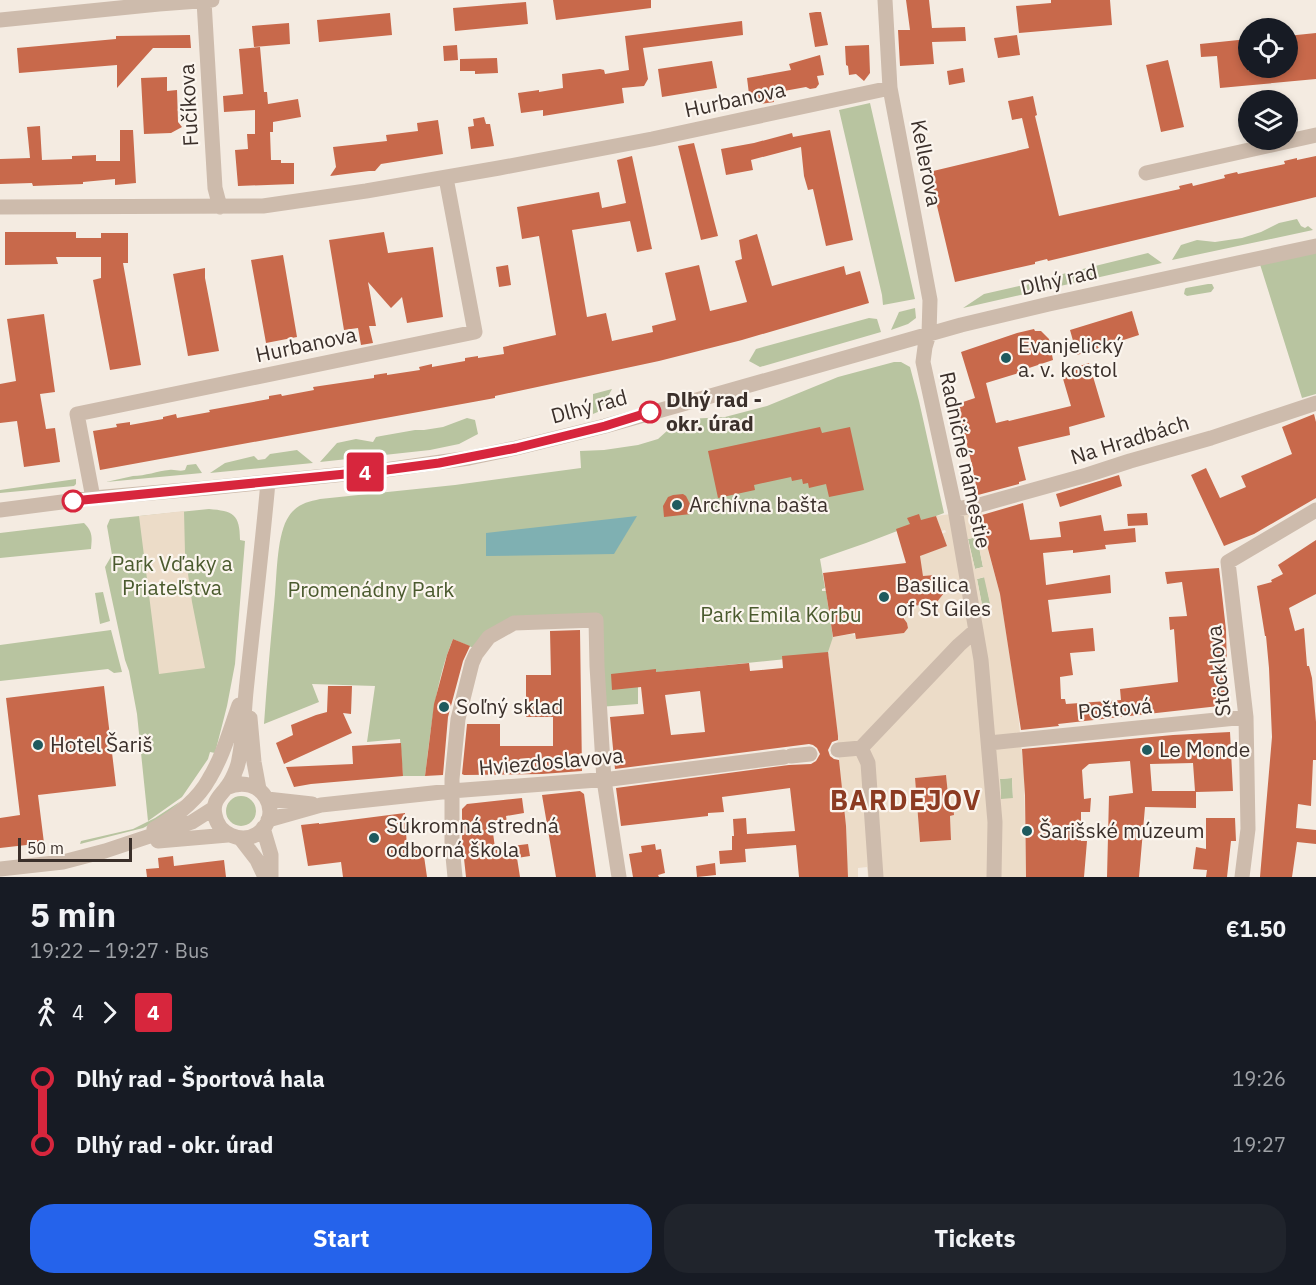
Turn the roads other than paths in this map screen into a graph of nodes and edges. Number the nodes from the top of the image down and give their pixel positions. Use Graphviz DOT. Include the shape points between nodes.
graph roads {
  1 [pos="212,0"];
  2 [pos="885,0"];
  3 [pos="204,1"];
  4 [pos="0,20"];
  5 [pos="890,88"];
  6 [pos="1316,135"];
  7 [pos="1146,173"];
  8 [pos="446,178"];
  9 [pos="0,207"];
  10 [pos="220,207"];
  11 [pos="1316,246"];
  12 [pos="929,334"];
  13 [pos="1316,403"];
  14 [pos="268,482"];
  15 [pos="93,498"];
  16 [pos="955,509"];
  17 [pos="0,510"];
  18 [pos="1316,510"];
  19 [pos="976,630"];
  20 [pos="247,682"];
  21 [pos="1246,717"];
  22 [pos="989,743"];
  23 [pos="861,748"];
  24 [pos="604,780"];
  25 [pos="226,788"];
  26 [pos="451,792"];
  27 [pos="263,794"];
  28 [pos="321,805"];
  29 [pos="214,808"];
  30 [pos="266,824"];
  31 [pos="234,837"];
  32 [pos="129,844"];
  33 [pos="0,869"];
  34 [pos="265,877"];
  35 [pos="271,877"];
  36 [pos="455,877"];
  37 [pos="619,877"];
  38 [pos="876,877"];
  39 [pos="994,877"];
  40 [pos="1242,877"];
  1 -- 3 [label="street"];
  2 -- 5 [label="street, Kellerova"];
  3 -- 4 [label="street"];
  3 -- 10 [label="street, Fučíkova" via="215,188"];
  5 -- 8 [label="street, Hurbanova"];
  5 -- 12 [label="street, Kellerova" via="929,297"];
  6 -- 7 [label="street"];
  8 -- 10 [label="street, Hurbanova" via="263,206"];
  8 -- 15 [label="street, Hurbanova" via="474,332 77,414"];
  9 -- 10 [label="street, Hurbanova"];
  11 -- 12 [label="street, Dlhý rad" via="1049,303"];
  12 -- 14 [label="street, Dlhý rad" via="516,448 439,463"];
  12 -- 16 [label="street, Radničné námestie" via="923,363"];
  13 -- 16 [label="street, Na Hradbách" via="1065,481"];
  14 -- 15 [label="street, Dlhý rad"];
  14 -- 20 [label="street"];
  15 -- 17 [label="street, Dlhý rad"];
  16 -- 19 [label="street, Radničné námestie"];
  18 -- 21 [label="street, Stöcklova" via="1228,562"];
  19 -- 22 [label="street, Radničné námestie"];
  19 -- 23 [label="street"];
  20 -- 25 [label="street" via="239,761"];
  20 -- 27 [label="street" via="254,762"];
  20 -- 32 [label="street" via="208,782 186,807"];
  21 -- 22 [label="street, Poštová"];
  21 -- 40 [label="street, Stöcklova" via="1248,829"];
  22 -- 39 [label="street, Radničné námestie" via="995,822"];
  23 -- 24 [label="street, Hviezdoslavova"];
  23 -- 38 [label="street" via="868,763"];
  24 -- 26 [label="street, Hviezdoslavova"];
  24 -- 26 [label="street" via="596,620 514,623 489,637 472,663 458,719"];
  24 -- 37 [label="street"];
  25 -- 27 [label="street" via="243,783"];
  25 -- 29 [label="street"];
  26 -- 28 [label="street, Hviezdoslavova"];
  26 -- 36 [label="street"];
  27 -- 28 [label="street, Hviezdoslavova"];
  27 -- 30 [label="street" via="269,805"];
  28 -- 30 [label="street, Hviezdoslavova"];
  29 -- 31 [label="street" via="217,824"];
  29 -- 32 [label="street" via="192,822"];
  30 -- 31 [label="street" via="257,834"];
  30 -- 35 [label="street"];
  31 -- 32 [label="street"];
  31 -- 34 [label="street" via="257,860"];
  32 -- 33 [label="street" via="63,862"];
}
